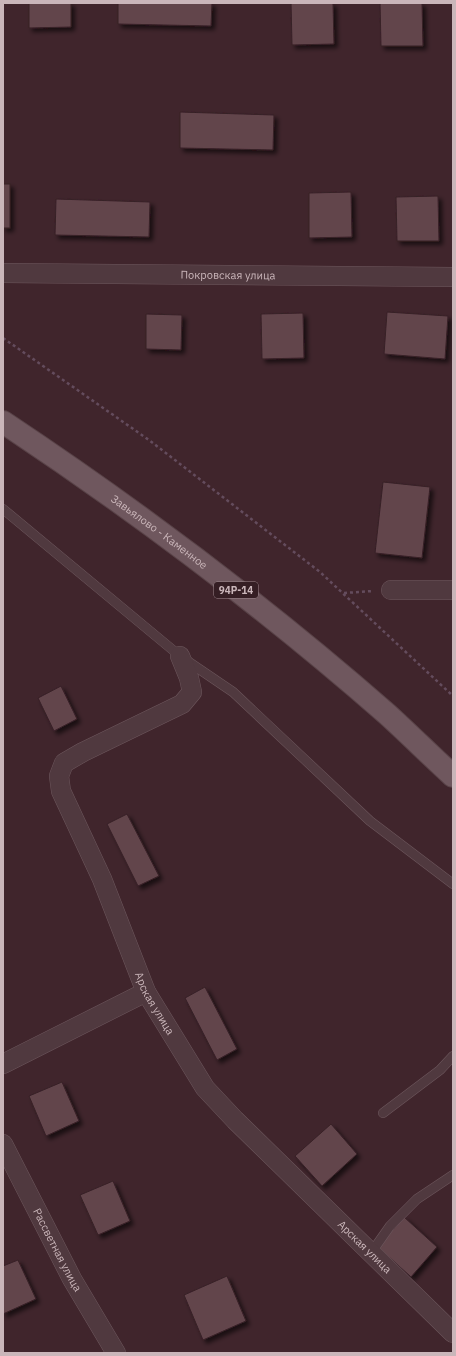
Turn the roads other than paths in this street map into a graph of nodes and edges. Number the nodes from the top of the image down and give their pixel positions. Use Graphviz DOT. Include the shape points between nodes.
graph roads {
  1 [pos="3,273"];
  2 [pos="453,277"];
  3 [pos="3,422"];
  4 [pos="3,509"];
  5 [pos="391,590"];
  6 [pos="453,590"];
  7 [pos="180,656"];
  8 [pos="453,776"];
  9 [pos="453,884"];
  10 [pos="146,992"];
  11 [pos="453,1056"];
  12 [pos="3,1064"];
  13 [pos="383,1113"];
  14 [pos="3,1144"];
  15 [pos="453,1175"];
  16 [pos="371,1253"];
  17 [pos="453,1333"];
  18 [pos="116,1353"];
  1 -- 2 [label="street, Покровская улица"];
  3 -- 8 [label="main road, Завьялово - Каменное / 94Р-14" via="157,529 277,622 387,715"];
  4 -- 7 [label="lane"];
  5 -- 6 [label="street"];
  7 -- 9 [label="lane" via="233,692 370,821"];
  7 -- 10 [label="street, Арская улица" via="190,678 192,692 182,704 64,763 59,776 60,791 102,879"];
  10 -- 12 [label="street"];
  10 -- 16 [label="street, Арская улица" via="206,1088 235,1120"];
  11 -- 13 [label="lane" via="440,1070"];
  14 -- 18 [label="street, Рассветная улица" via="72,1279"];
  15 -- 16 [label="lane" via="417,1199 390,1226"];
  16 -- 17 [label="street, Арская улица"];
}
